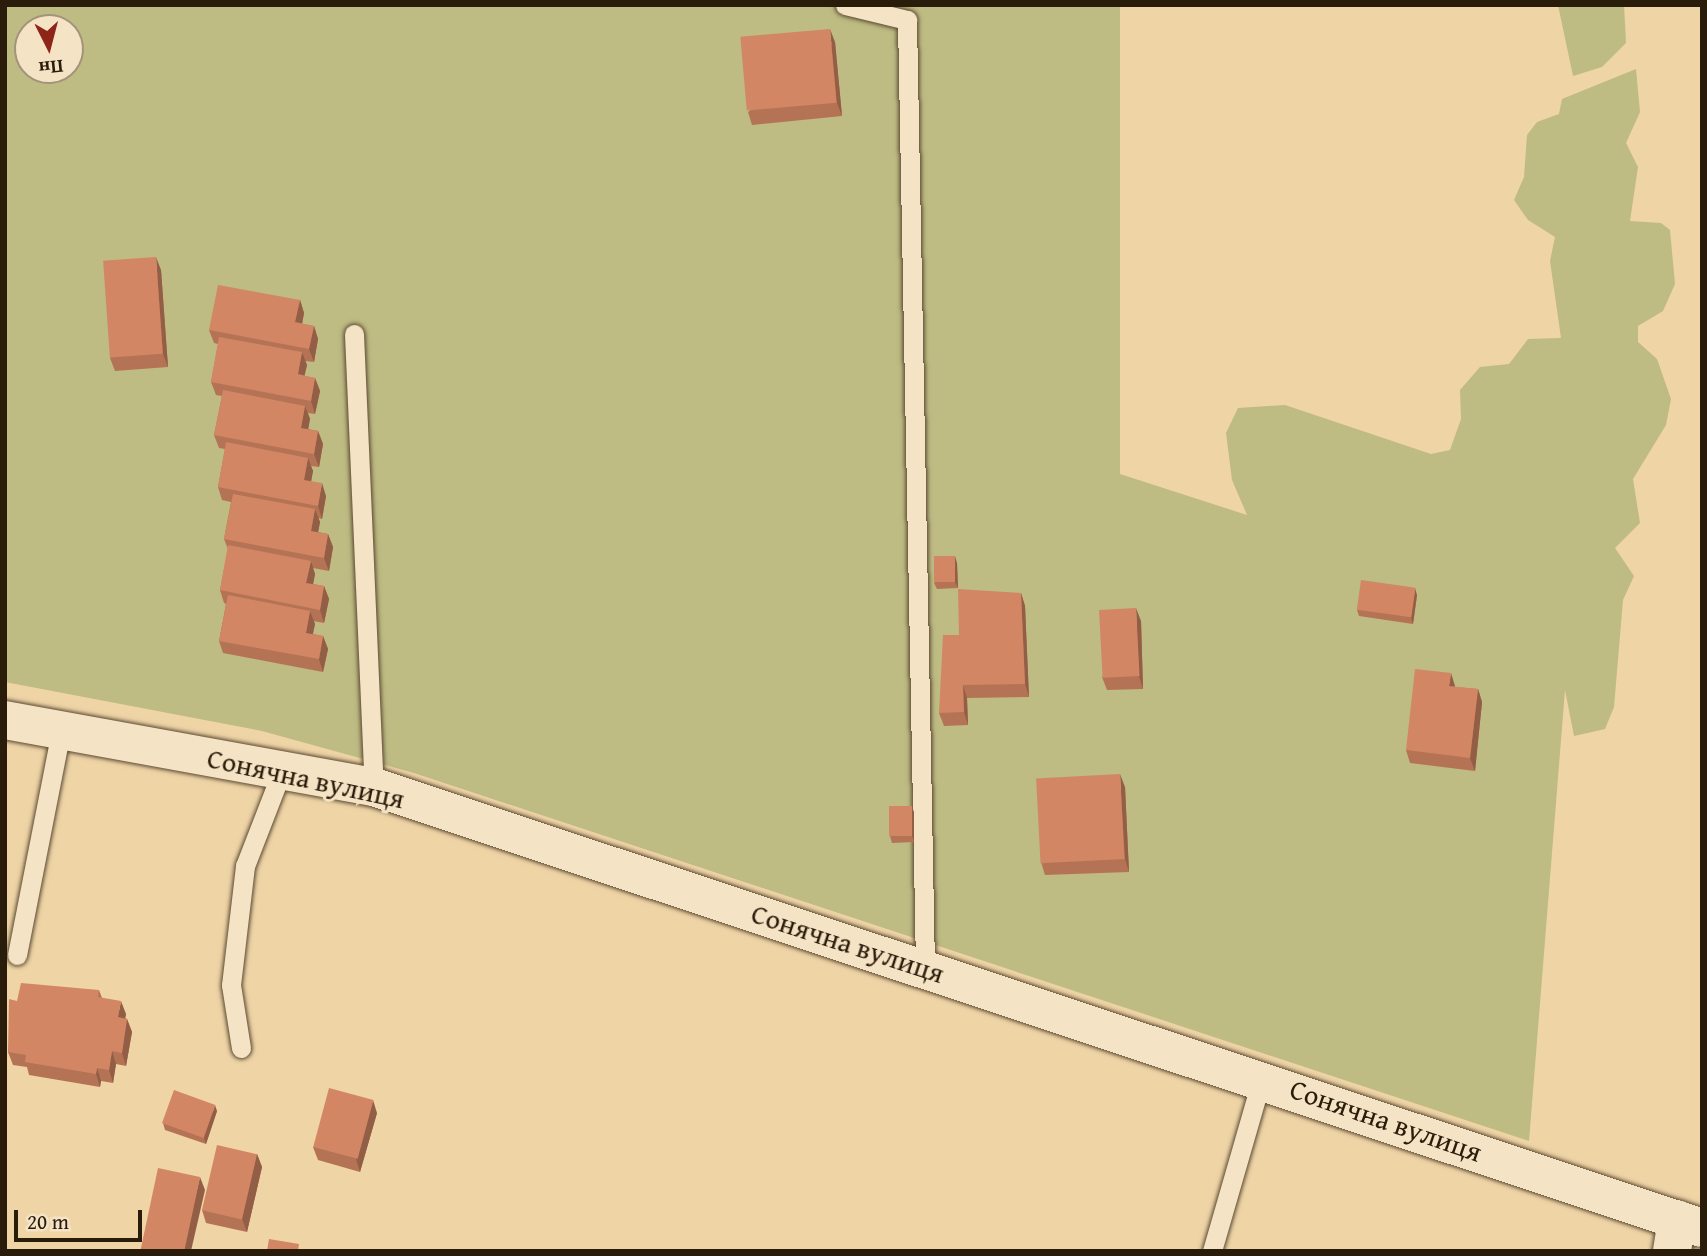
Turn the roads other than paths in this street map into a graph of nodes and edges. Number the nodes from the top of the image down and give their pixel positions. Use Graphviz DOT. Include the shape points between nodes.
graph roads {
  1 [pos="845,5"];
  2 [pos="354,334"];
  3 [pos="5,720"];
  4 [pos="61,731"];
  5 [pos="283,768"];
  6 [pos="374,788"];
  7 [pos="17,955"];
  8 [pos="925,969"];
  9 [pos="241,1048"];
  10 [pos="1262,1078"];
  11 [pos="1683,1232"];
  12 [pos="1212,1251"];
  1 -- 8 [label="lane" via="907,20"];
  2 -- 6 [label="lane"];
  3 -- 4 [label="street, Сонячна вулиця"];
  4 -- 5 [label="street, Сонячна вулиця"];
  4 -- 7 [label="lane"];
  5 -- 6 [label="street, Сонячна вулиця"];
  5 -- 9 [label="lane" via="245,866 231,985"];
  6 -- 8 [label="street, Сонячна вулиця"];
  8 -- 10 [label="street, Сонячна вулиця"];
  10 -- 11 [label="street, Сонячна вулиця"];
  10 -- 12 [label="lane"];
}
